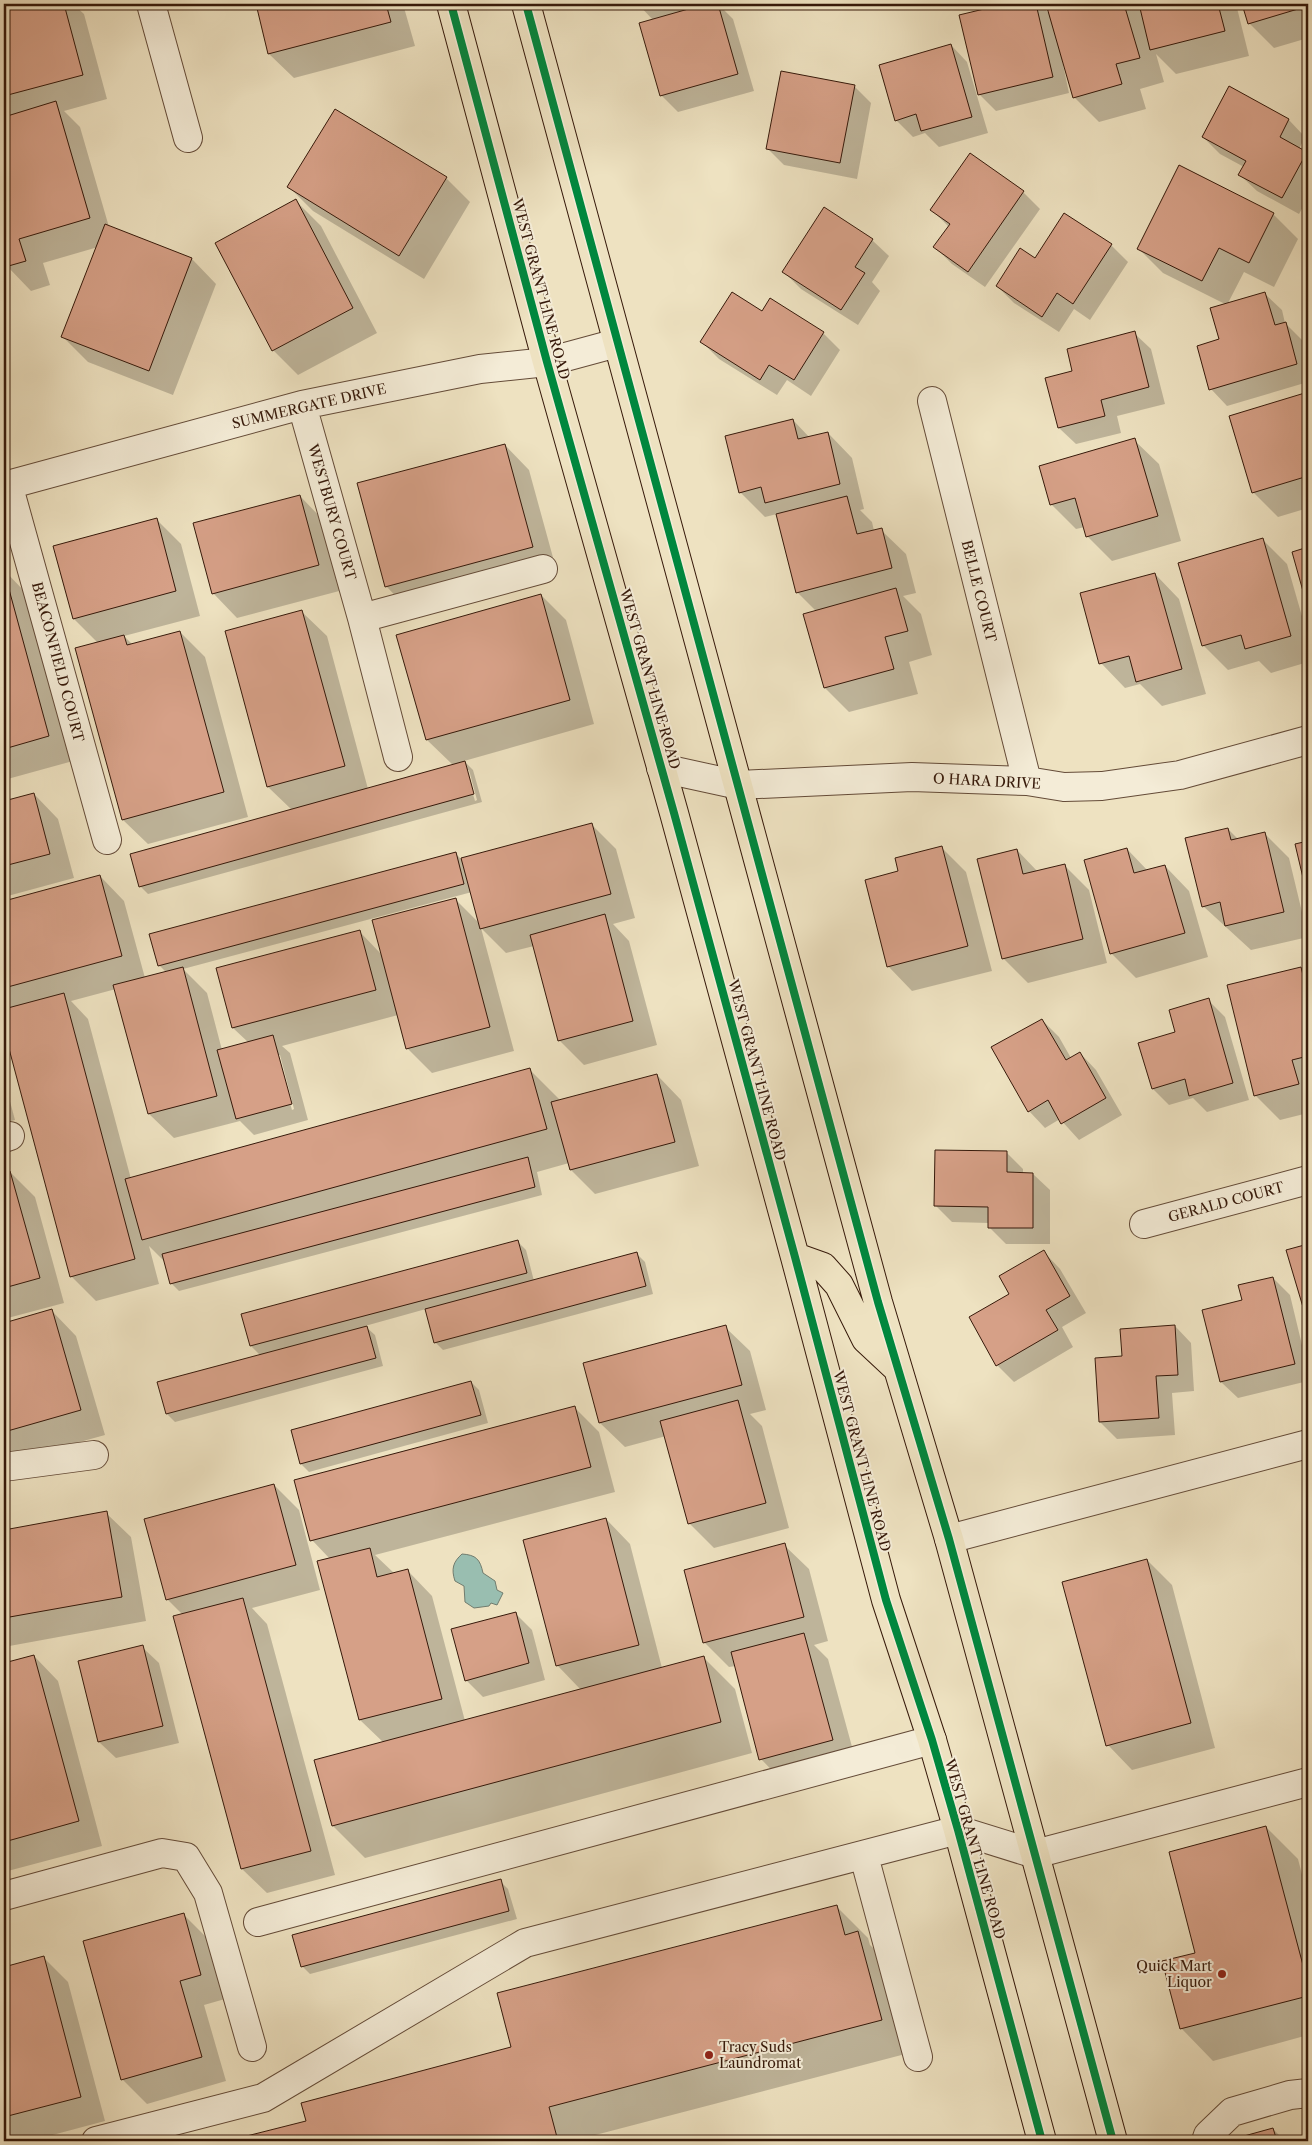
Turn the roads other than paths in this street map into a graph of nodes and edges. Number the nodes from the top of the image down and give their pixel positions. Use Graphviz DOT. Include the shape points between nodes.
graph roads {
  1 [pos="151,4"];
  2 [pos="451,4"];
  3 [pos="526,4"];
  4 [pos="188,138"];
  5 [pos="617,343"];
  6 [pos="548,362"];
  7 [pos="932,401"];
  8 [pos="302,405"];
  9 [pos="6,485"];
  10 [pos="542,569"];
  11 [pos="362,618"];
  12 [pos="1308,740"];
  13 [pos="398,757"];
  14 [pos="662,768"];
  15 [pos="1027,781"];
  16 [pos="739,785"];
  17 [pos="107,840"];
  18 [pos="1308,1180"];
  19 [pos="1144,1224"];
  20 [pos="795,1257"];
  21 [pos="896,1367"];
  22 [pos="1308,1444"];
  23 [pos="94,1455"];
  24 [pos="4,1466"];
  25 [pos="949,1539"];
  26 [pos="932,1740"];
  27 [pos="1308,1782"];
  28 [pos="958,1830"];
  29 [pos="1035,1854"];
  30 [pos="864,1856"];
  31 [pos="4,1896"];
  32 [pos="258,1922"];
  33 [pos="252,2047"];
  34 [pos="918,2057"];
  35 [pos="1308,2093"];
  36 [pos="96,2141"];
  37 [pos="1042,2141"];
  38 [pos="1112,2141"];
  39 [pos="1206,2141"];
  1 -- 4 [label="street"];
  2 -- 6 [label="main road, WEST GRANT LINE ROAD"];
  3 -- 5 [label="main road"];
  5 -- 6 [label="street, SUMMERGATE DRIVE"];
  5 -- 16 [label="main road"];
  6 -- 8 [label="street, SUMMERGATE DRIVE" via="480,369"];
  6 -- 14 [label="main road, WEST GRANT LINE ROAD"];
  7 -- 15 [label="street, BELLE COURT"];
  8 -- 9 [label="street, SUMMERGATE DRIVE"];
  8 -- 11 [label="street, WESTBURY COURT"];
  9 -- 17 [label="street, BEACONFIELD COURT"];
  10 -- 11 [label="street"];
  11 -- 13 [label="street, WESTBURY COURT"];
  12 -- 15 [label="street, O HARA DRIVE" via="1180,775 1102,786 1064,787"];
  14 -- 16 [label="street, O HARA DRIVE"];
  14 -- 20 [label="main road, WEST GRANT LINE ROAD"];
  15 -- 16 [label="street, O HARA DRIVE" via="912,777"];
  16 -- 21 [label="main road"];
  18 -- 19 [label="street, GERALD COURT"];
  20 -- 21 [label="main road" via="823,1267 839,1286 866,1339"];
  20 -- 26 [label="main road, WEST GRANT LINE ROAD" via="886,1600"];
  21 -- 25 [label="main road"];
  22 -- 25 [label="street"];
  23 -- 24 [label="street"];
  25 -- 29 [label="main road"];
  26 -- 28 [label="main road, WEST GRANT LINE ROAD"];
  26 -- 32 [label="street"];
  27 -- 29 [label="street"];
  28 -- 29 [label="street"];
  28 -- 30 [label="street"];
  28 -- 37 [label="main road, WEST GRANT LINE ROAD"];
  29 -- 38 [label="main road"];
  30 -- 34 [label="street"];
  30 -- 36 [label="street" via="525,1943 263,2098"];
  31 -- 33 [label="street" via="162,1853 186,1857 208,1893"];
  35 -- 39 [label="street" via="1232,2112 1208,2135"];
}
